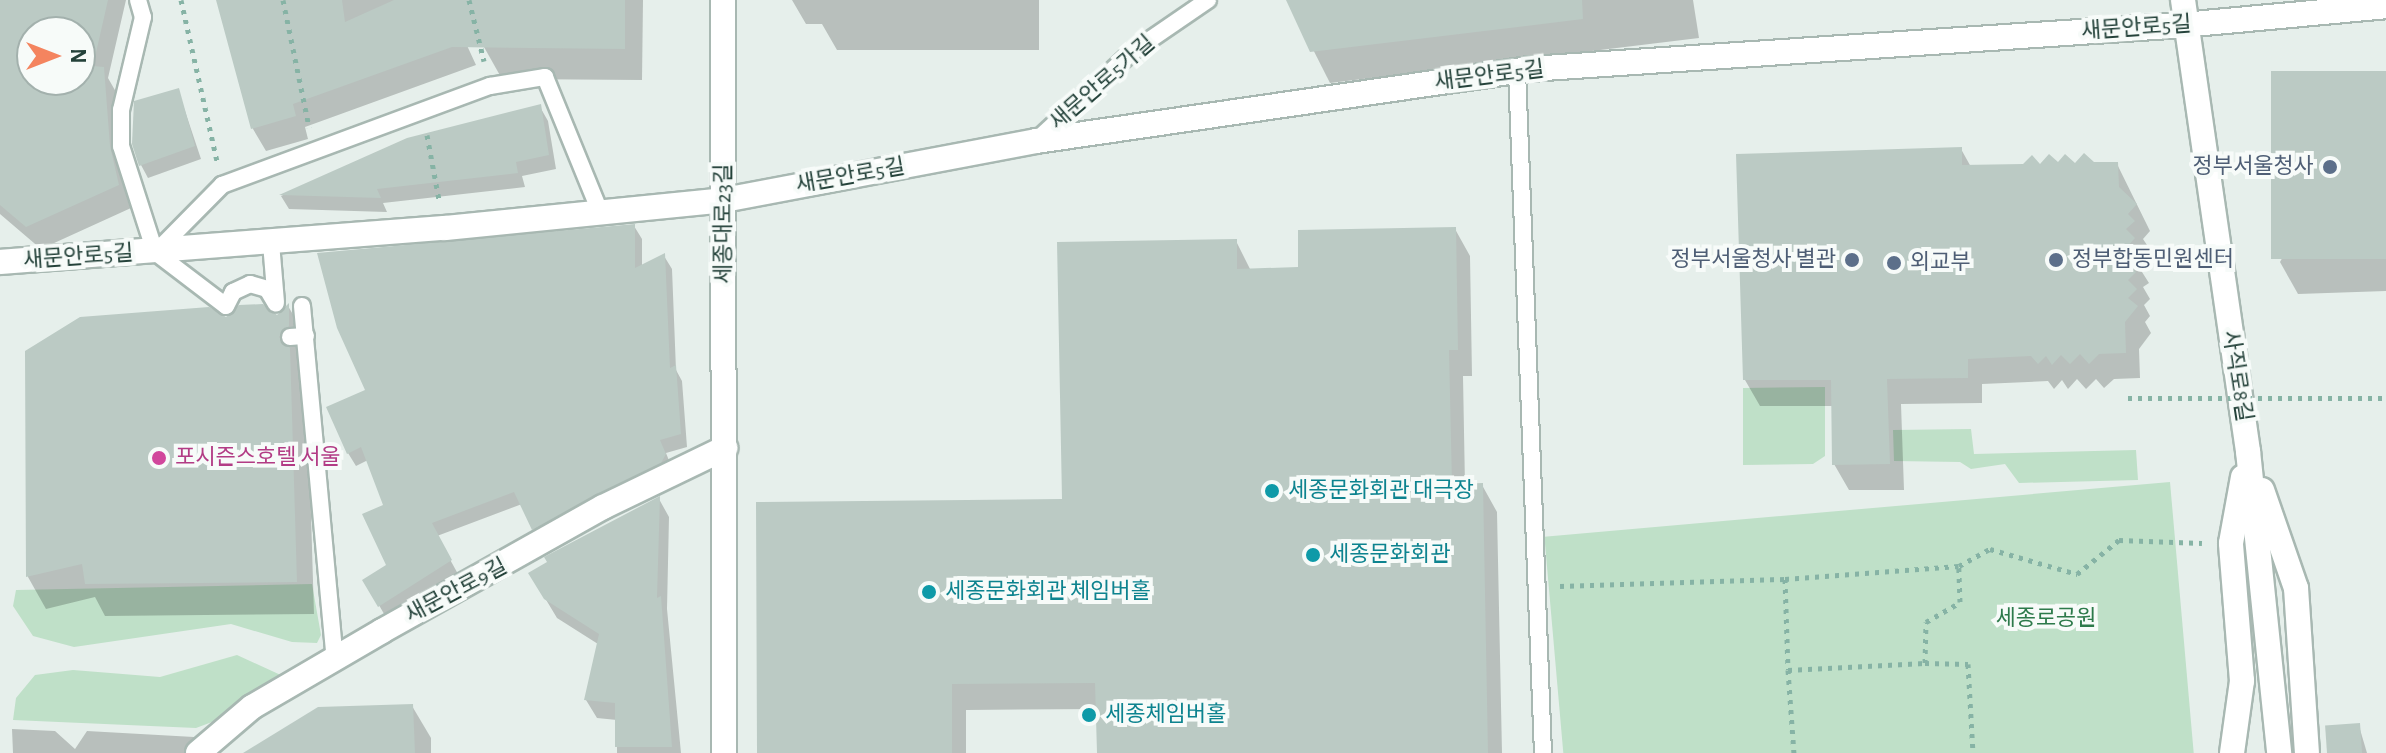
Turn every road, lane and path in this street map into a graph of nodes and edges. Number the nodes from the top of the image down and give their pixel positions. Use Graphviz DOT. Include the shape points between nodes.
graph roads {
  1 [pos="138,0"];
  2 [pos="181,0"];
  3 [pos="283,0"];
  4 [pos="469,0"];
  5 [pos="723,0"];
  6 [pos="1208,0"];
  7 [pos="2183,0"];
  8 [pos="2386,6"];
  9 [pos="2183,25"];
  10 [pos="1517,71"];
  11 [pos="490,86"];
  12 [pos="422,111"];
  13 [pos="1036,141"];
  14 [pos="314,152"];
  15 [pos="222,185"];
  16 [pos="724,200"];
  17 [pos="601,214"];
  18 [pos="445,228"];
  19 [pos="271,243"];
  20 [pos="155,252"];
  21 [pos="0,262"];
  22 [pos="302,306"];
  23 [pos="2128,398"];
  24 [pos="2386,398"];
  25 [pos="725,448"];
  26 [pos="2248,451"];
  27 [pos="2231,543"];
  28 [pos="1959,566"];
  29 [pos="1785,579"];
  30 [pos="1536,586"];
  31 [pos="335,659"];
  32 [pos="1925,663"];
  33 [pos="1788,670"];
  34 [pos="198,753"];
  35 [pos="724,753"];
  36 [pos="1543,753"];
  37 [pos="1794,753"];
  38 [pos="1973,753"];
  39 [pos="2232,753"];
  40 [pos="2279,753"];
  41 [pos="2307,753"];
  1 -- 20 [label="lane, 새문안로5길" via="143,17 121,110 121,146"];
  2 -- 15 [label="path"];
  3 -- 14 [label="path"];
  4 -- 11 [label="path"];
  5 -- 16 [label="street, 세종대로23길"];
  6 -- 13 [label="lane, 새문안로5가길" via="1132,52"];
  7 -- 9 [label="street, 사직로8길"];
  8 -- 9 [label="street, 새문안로5길"];
  9 -- 10 [label="street, 새문안로5길"];
  9 -- 26 [label="street, 사직로8길"];
  10 -- 13 [label="street, 새문안로5길"];
  10 -- 30 [label="lane"];
  11 -- 12 [label="lane, 새문안로5길"];
  11 -- 17 [label="lane, 새문안로5길" via="545,77"];
  12 -- 14 [label="lane, 새문안로5길"];
  12 -- 18 [label="path"];
  13 -- 16 [label="street, 새문안로5길"];
  14 -- 15 [label="lane, 새문안로5길"];
  15 -- 20 [label="lane, 새문안로5길"];
  16 -- 17 [label="street, 새문안로5길"];
  16 -- 25 [label="street, 세종대로23길"];
  17 -- 18 [label="street, 새문안로5길"];
  18 -- 19 [label="street, 새문안로5길"];
  19 -- 20 [label="street, 새문안로5길"];
  19 -- 20 [label="lane" via="276,304 267,289 250,284 238,287 226,306"];
  20 -- 21 [label="street, 새문안로5길"];
  22 -- 31 [label="lane" via="298,337"];
  23 -- 24 [label="path, bridge"];
  25 -- 31 [label="street, 새문안로9길" via="603,507"];
  25 -- 35 [label="street, 세종대로23길"];
  26 -- 27 [label="street"];
  26 -- 40 [label="street, 사직로8길"];
  26 -- 41 [label="street" via="2296,588"];
  27 -- 28 [label="path" via="2119,540 2077,574 1990,549"];
  27 -- 39 [label="street" via="2242,681"];
  28 -- 29 [label="path"];
  28 -- 32 [label="path" via="1960,602 1926,622"];
  29 -- 30 [label="path"];
  29 -- 33 [label="path"];
  30 -- 36 [label="lane"];
  31 -- 34 [label="street, 새문안로9길" via="252,707"];
  32 -- 33 [label="path"];
  32 -- 38 [label="path" via="1968,664"];
  33 -- 37 [label="path"];
}
